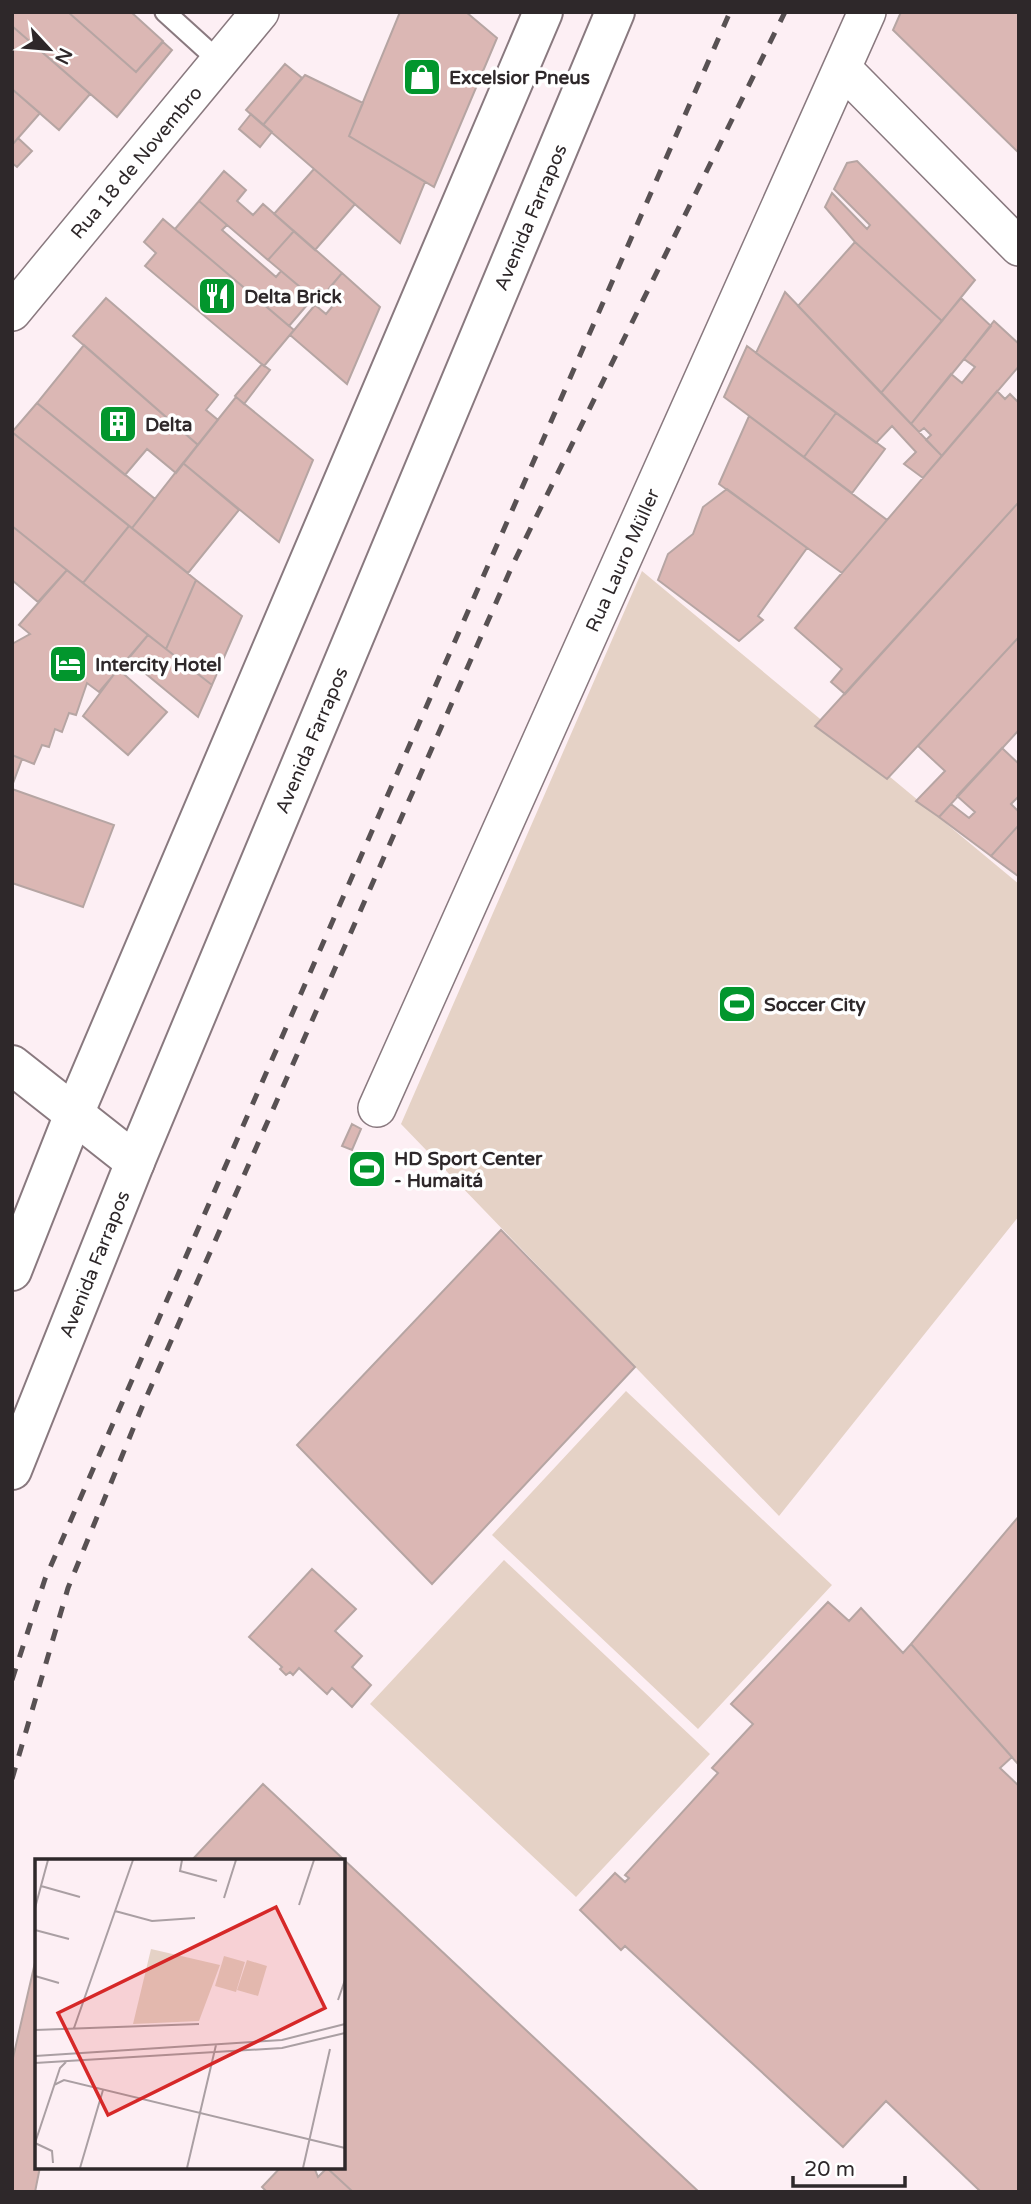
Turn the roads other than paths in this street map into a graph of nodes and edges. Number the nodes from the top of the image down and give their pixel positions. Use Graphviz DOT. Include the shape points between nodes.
graph roads {
  1 [pos="165,12"];
  2 [pos="260,12"];
  3 [pos="543,12"];
  4 [pos="615,12"];
  5 [pos="867,12"];
  6 [pos="219,61"];
  7 [pos="843,69"];
  8 [pos="1019,247"];
  9 [pos="12,312"];
  10 [pos="12,1065"];
  11 [pos="377,1108"];
  12 [pos="74,1114"];
  13 [pos="135,1162"];
  14 [pos="12,1270"];
  15 [pos="12,1470"];
  1 -- 6 [label="lane"];
  2 -- 6 [label="street, Rua 18 de Novembro"];
  3 -- 12 [label="main road"];
  4 -- 13 [label="main road, Avenida Farrapos"];
  5 -- 7 [label="street, Rua Lauro Müller"];
  6 -- 9 [label="street, Rua 18 de Novembro"];
  7 -- 8 [label="street"];
  7 -- 11 [label="street, Rua Lauro Müller"];
  10 -- 12 [label="main road"];
  12 -- 13 [label="main road"];
  12 -- 14 [label="main road"];
  13 -- 15 [label="main road, Avenida Farrapos"];
}
